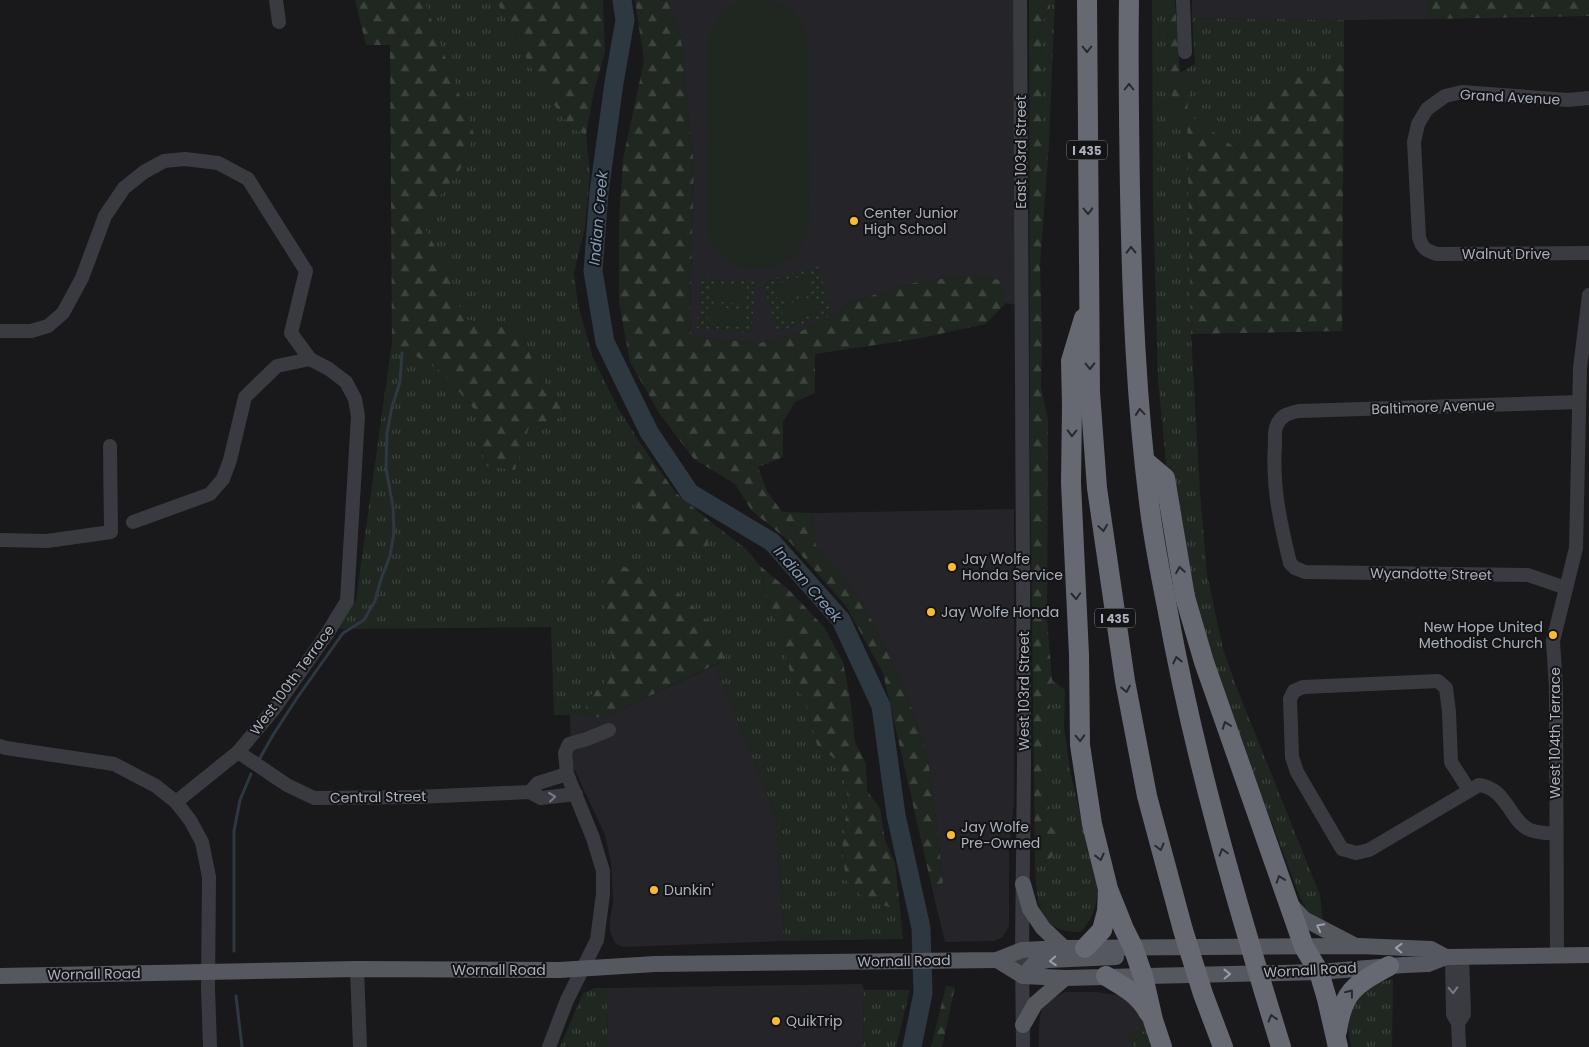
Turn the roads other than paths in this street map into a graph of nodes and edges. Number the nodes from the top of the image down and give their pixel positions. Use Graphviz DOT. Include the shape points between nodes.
graph roads {
  1 [pos="276,0"];
  2 [pos="1020,0"];
  3 [pos="1087,0"];
  4 [pos="1129,0"];
  5 [pos="1183,0"];
  6 [pos="279,22"];
  7 [pos="1185,52"];
  8 [pos="1589,98"];
  9 [pos="1424,249"];
  10 [pos="1589,253"];
  11 [pos="1589,295"];
  12 [pos="1089,300"];
  13 [pos="1022,305"];
  14 [pos="0,331"];
  15 [pos="310,359"];
  16 [pos="1579,402"];
  17 [pos="110,446"];
  18 [pos="1144,461"];
  19 [pos="133,522"];
  20 [pos="0,540"];
  21 [pos="1295,568"];
  22 [pos="1566,588"];
  23 [pos="609,730"];
  24 [pos="0,746"];
  25 [pos="238,752"];
  26 [pos="567,774"];
  27 [pos="1470,790"];
  28 [pos="530,792"];
  29 [pos="576,794"];
  30 [pos="176,802"];
  31 [pos="1556,834"];
  32 [pos="1023,884"];
  33 [pos="1108,889"];
  34 [pos="1288,902"];
  35 [pos="1304,946"];
  36 [pos="1356,946"];
  37 [pos="1133,947"];
  38 [pos="1064,948"];
  39 [pos="1085,948"];
  40 [pos="1022,950"];
  41 [pos="1589,955"];
  42 [pos="1557,956"];
  43 [pos="1453,957"];
  44 [pos="997,960"];
  45 [pos="1389,966"];
  46 [pos="357,969"];
  47 [pos="581,969"];
  48 [pos="208,972"];
  49 [pos="1319,972"];
  50 [pos="0,976"];
  51 [pos="1022,976"];
  52 [pos="1106,976"];
  53 [pos="1143,976"];
  54 [pos="1065,978"];
  55 [pos="1153,1020"];
  56 [pos="1023,1025"];
  57 [pos="1337,1042"];
  58 [pos="210,1047"];
  59 [pos="360,1047"];
  60 [pos="549,1047"];
  61 [pos="1023,1047"];
  62 [pos="1162,1047"];
  63 [pos="1223,1047"];
  64 [pos="1280,1047"];
  65 [pos="1459,1047"];
  1 -- 6 [label="street"];
  2 -- 13 [label="street, East 103rd Street"];
  3 -- 12 [label="highway, I 435, one-way"];
  18 -- 4 [label="highway, one-way" via="1132,298"];
  5 -- 7 [label="street"];
  8 -- 9 [label="street, Grand Avenue" via="1568,100 1462,92 1445,96 1427,109 1418,124 1414,142 1419,237"];
  9 -- 10 [label="street, Walnut Drive" via="1437,254"];
  11 -- 16 [label="street, West 104th Terrace"];
  12 -- 33 [label="highway, one-way" via="1071,361 1071,483 1080,745 1092,824"];
  12 -- 63 [label="highway, I 435, one-way" via="1090,392 1097,488 1125,681 1146,788 1183,930"];
  13 -- 32 [label="street, West 103rd Street"];
  14 -- 15 [label="street" via="31,331 48,326 62,313 82,278 105,216 124,188 164,161 185,159 218,163 248,179 306,271 291,333"];
  15 -- 19 [label="street" via="277,366 245,397 230,460 223,479 210,494"];
  15 -- 25 [label="street, West 100th Terrace" via="346,382 355,399 358,416 347,601 274,709"];
  16 -- 21 [label="street, Baltimore Avenue" via="1288,413 1276,426 1274,465 1278,514 1290,563"];
  16 -- 22 [label="street, West 104th Terrace" via="1576,548"];
  17 -- 20 [label="street" via="111,532 47,540"];
  34 -- 18 [label="highway, one-way" via="1184,597 1165,478"];
  64 -- 18 [label="highway, one-way" via="1216,827 1176,661"];
  21 -- 22 [label="street, Wyandotte Street" via="1305,572 1528,576"];
  22 -- 31 [label="street, West 104th Terrace" via="1553,641"];
  23 -- 26 [label="street" via="569,744 565,753"];
  24 -- 30 [label="street" via="114,764 156,786"];
  25 -- 28 [label="street, Central Street" via="287,785 314,798"];
  25 -- 30 [label="street, West 100th Terrace"];
  26 -- 28 [label="street, Central Street" via="538,783"];
  26 -- 29 [label="street"];
  27 -- 27 [label="street" via="1369,850 1356,853 1342,849 1296,772 1292,757 1290,699 1294,691 1303,687 1438,681 1446,688 1451,762"];
  27 -- 31 [label="street" via="1478,785 1486,786 1506,802 1528,829"];
  28 -- 29 [label="street, Central Street, one-way" via="541,798"];
  29 -- 47 [label="street" via="603,871 597,940"];
  30 -- 48 [label="street" via="202,842 210,877"];
  31 -- 42 [label="street, West 104th Terrace"];
  32 -- 38 [label="main road" via="1030,910"];
  32 -- 40 [label="street, West 103rd Street"];
  33 -- 37 [label="highway"];
  33 -- 39 [label="highway" via="1102,930"];
  34 -- 35 [label="highway"];
  36 -- 34 [label="main road, one-way" via="1304,919"];
  35 -- 36 [label="main road, Wornall Road"];
  35 -- 37 [label="main road, Wornall Road"];
  35 -- 49 [label="highway"];
  43 -- 36 [label="main road, Wornall Road, one-way" via="1431,949"];
  37 -- 39 [label="main road, Wornall Road"];
  37 -- 51 [label="main road, one-way" via="1114,958 1035,962"];
  37 -- 53 [label="highway"];
  38 -- 39 [label="main road, Wornall Road"];
  38 -- 40 [label="main road, Wornall Road"];
  40 -- 44 [label="main road, Wornall Road"];
  40 -- 51 [label="street, West 103rd Street"];
  41 -- 42 [label="main road, Wornall Road"];
  42 -- 43 [label="main road, Wornall Road"];
  43 -- 45 [label="main road, Wornall Road" via="1428,964"];
  43 -- 65 [label="street" via="1464,1014 1458,1023"];
  44 -- 47 [label="main road, Wornall Road" via="656,964"];
  44 -- 51 [label="main road, Wornall Road"];
  45 -- 49 [label="main road, Wornall Road"];
  57 -- 45 [label="highway, one-way" via="1345,999 1363,980"];
  46 -- 47 [label="main road, Wornall Road"];
  46 -- 48 [label="main road, Wornall Road"];
  46 -- 59 [label="street"];
  47 -- 60 [label="street"];
  48 -- 50 [label="main road, Wornall Road"];
  48 -- 58 [label="street"];
  53 -- 49 [label="main road, Wornall Road, one-way"];
  49 -- 57 [label="highway"];
  51 -- 54 [label="main road, Wornall Road"];
  51 -- 56 [label="street, West 103rd Street"];
  52 -- 53 [label="main road, Wornall Road"];
  52 -- 54 [label="main road, Wornall Road"];
  52 -- 55 [label="highway" via="1143,1001"];
  53 -- 55 [label="highway"];
  54 -- 56 [label="main road" via="1035,1004"];
  55 -- 62 [label="highway"];
  56 -- 61 [label="street, West 103rd Street"];
}
